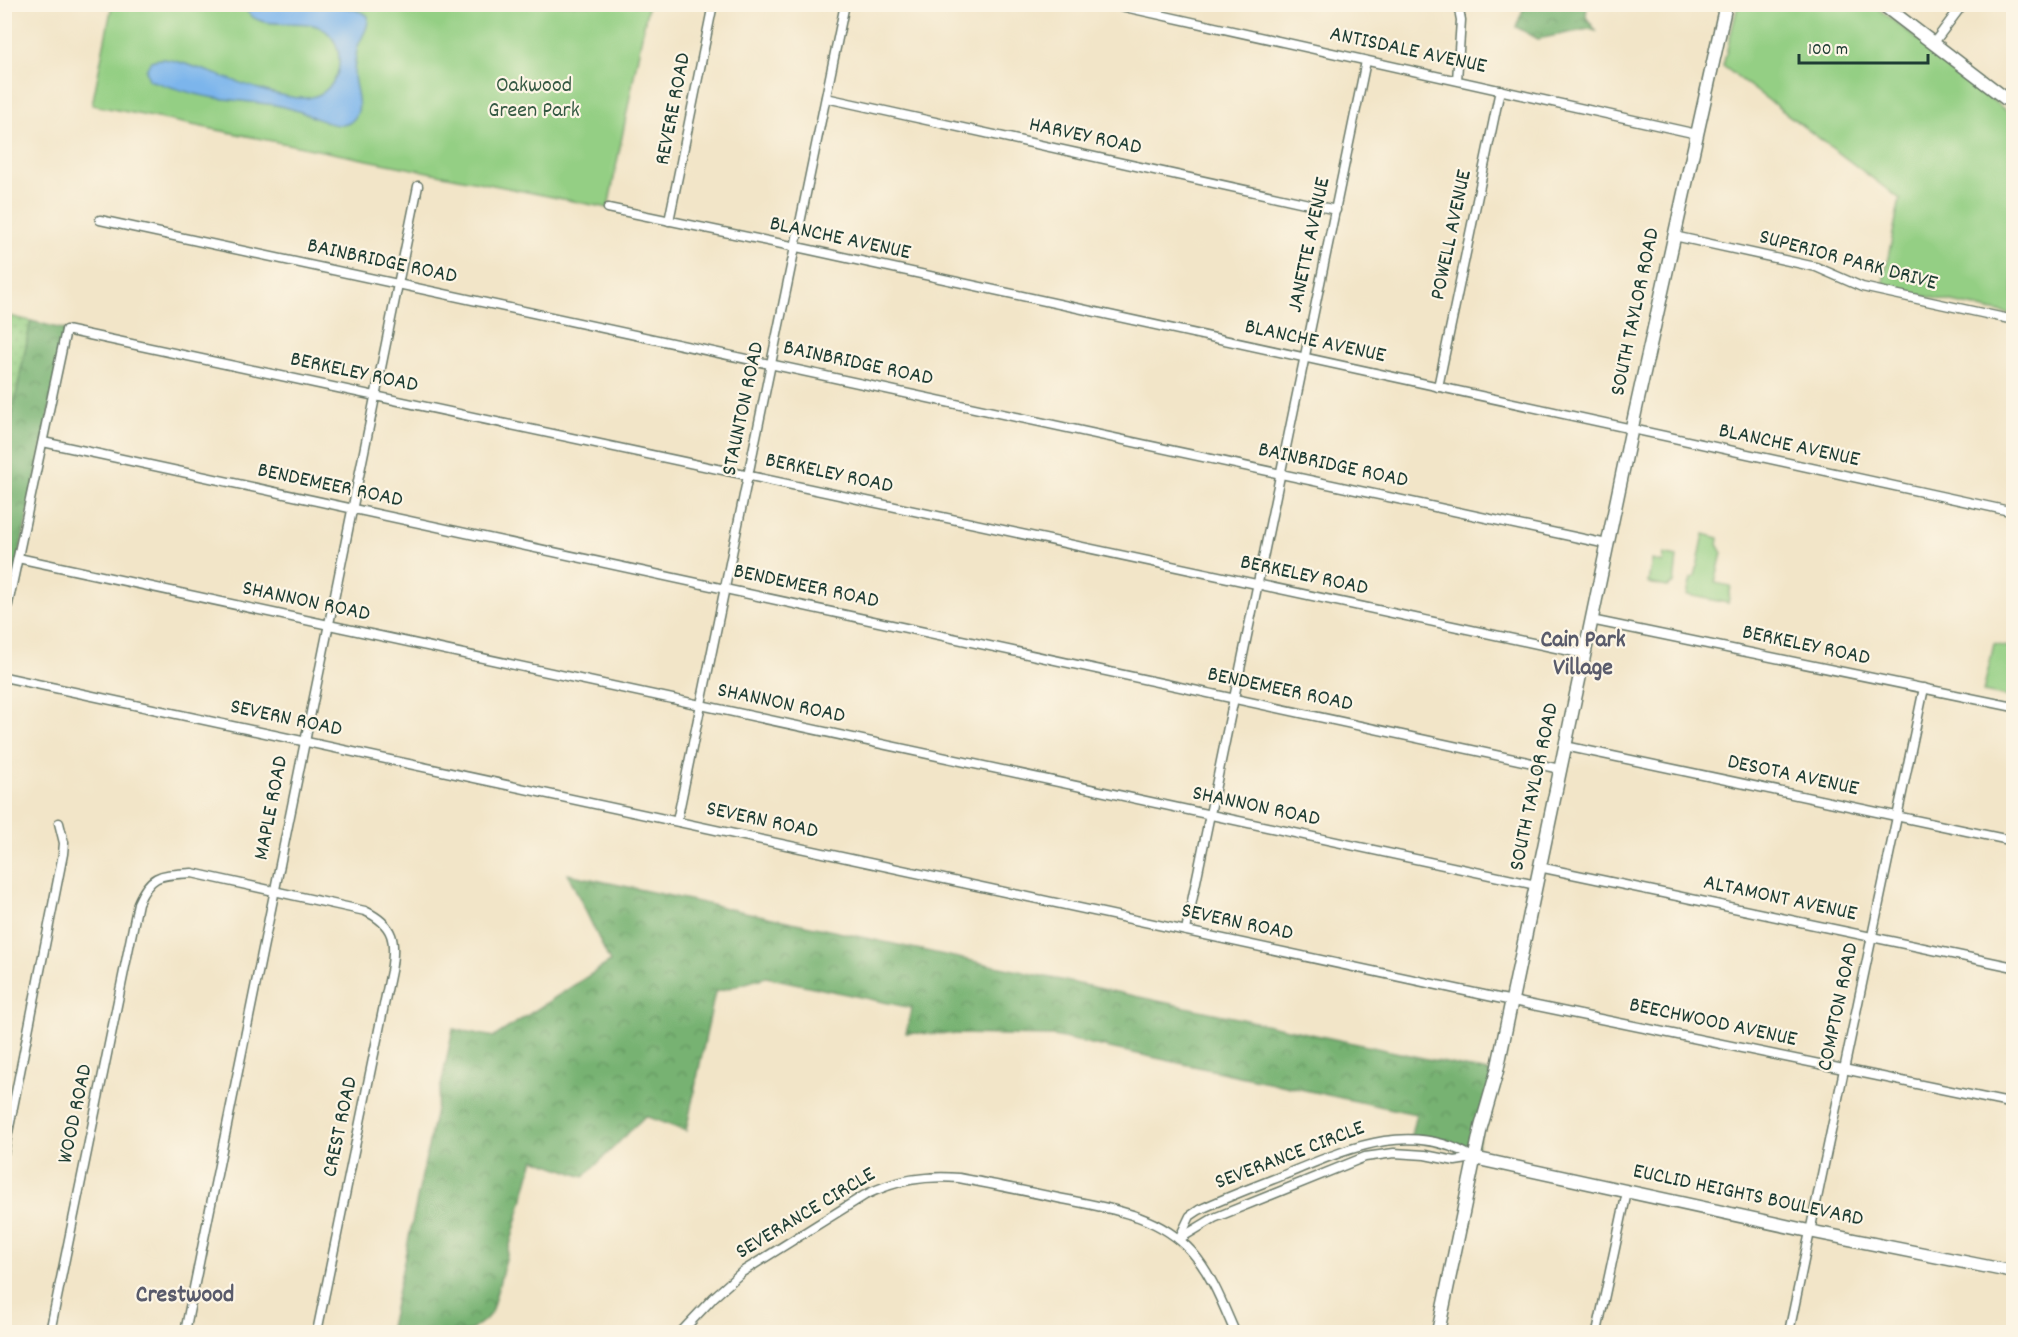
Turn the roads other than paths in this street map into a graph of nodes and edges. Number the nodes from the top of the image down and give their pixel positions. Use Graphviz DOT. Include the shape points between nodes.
graph roads {
  1 [pos="713,4"];
  2 [pos="845,4"];
  3 [pos="1111,4"];
  4 [pos="1458,4"];
  5 [pos="1726,4"];
  6 [pos="1882,4"];
  7 [pos="1963,4"];
  8 [pos="1934,44"];
  9 [pos="1366,61"];
  10 [pos="1457,81"];
  11 [pos="1500,90"];
  12 [pos="826,98"];
  13 [pos="2013,105"];
  14 [pos="1697,134"];
  15 [pos="418,186"];
  16 [pos="608,208"];
  17 [pos="1336,210"];
  18 [pos="100,220"];
  19 [pos="669,221"];
  20 [pos="1674,236"];
  21 [pos="795,247"];
  22 [pos="398,284"];
  23 [pos="2013,320"];
  24 [pos="1305,359"];
  25 [pos="772,364"];
  26 [pos="1438,387"];
  27 [pos="376,397"];
  28 [pos="1632,430"];
  29 [pos="43,442"];
  30 [pos="1282,473"];
  31 [pos="749,476"];
  32 [pos="352,509"];
  33 [pos="2013,512"];
  34 [pos="1608,544"];
  35 [pos="18,558"];
  36 [pos="1258,585"];
  37 [pos="725,588"];
  38 [pos="1592,620"];
  39 [pos="4,623"];
  40 [pos="328,626"];
  41 [pos="1584,654"];
  42 [pos="4,677"];
  43 [pos="1924,688"];
  44 [pos="1234,699"];
  45 [pos="701,706"];
  46 [pos="2013,707"];
  47 [pos="304,741"];
  48 [pos="1565,746"];
  49 [pos="1560,769"];
  50 [pos="1210,815"];
  51 [pos="1896,816"];
  52 [pos="677,821"];
  53 [pos="59,823"];
  54 [pos="2013,841"];
  55 [pos="1539,867"];
  56 [pos="1536,885"];
  57 [pos="274,892"];
  58 [pos="1186,930"];
  59 [pos="1872,937"];
  60 [pos="2013,967"];
  61 [pos="1511,1000"];
  62 [pos="1844,1069"];
  63 [pos="2013,1104"];
  64 [pos="4,1153"];
  65 [pos="1474,1158"];
  66 [pos="1627,1192"];
  67 [pos="1809,1230"];
  68 [pos="1179,1239"];
  69 [pos="2013,1272"];
  70 [pos="50,1332"];
  71 [pos="184,1332"];
  72 [pos="317,1332"];
  73 [pos="681,1332"];
  74 [pos="1235,1332"];
  75 [pos="1438,1332"];
  76 [pos="1597,1332"];
  77 [pos="1789,1332"];
  1 -- 19 [label="street, REVERE ROAD"];
  2 -- 12 [label="street, STAUNTON ROAD"];
  3 -- 9 [label="street, ANTISDALE AVENUE"];
  4 -- 10 [label="street" via="1461,20"];
  5 -- 14 [label="main road, SOUTH TAYLOR ROAD"];
  6 -- 8 [label="main road"];
  7 -- 8 [label="street"];
  8 -- 13 [label="main road"];
  9 -- 10 [label="street, ANTISDALE AVENUE"];
  9 -- 17 [label="street, JANETTE AVENUE"];
  10 -- 11 [label="street, ANTISDALE AVENUE"];
  11 -- 14 [label="street, ANTISDALE AVENUE"];
  11 -- 26 [label="street, POWELL AVENUE"];
  12 -- 17 [label="street, HARVEY ROAD"];
  12 -- 21 [label="street, STAUNTON ROAD"];
  14 -- 20 [label="main road, SOUTH TAYLOR ROAD"];
  15 -- 22 [label="street, MAPLE ROAD"];
  16 -- 19 [label="street, BLANCHE AVENUE"];
  17 -- 24 [label="street, JANETTE AVENUE"];
  18 -- 22 [label="street, BAINBRIDGE ROAD"];
  19 -- 21 [label="street, BLANCHE AVENUE"];
  20 -- 23 [label="street, SUPERIOR PARK DRIVE" via="1816,267 1862,287"];
  20 -- 28 [label="main road, SOUTH TAYLOR ROAD"];
  21 -- 24 [label="street, BLANCHE AVENUE"];
  21 -- 25 [label="street, STAUNTON ROAD"];
  22 -- 25 [label="street, BAINBRIDGE ROAD"];
  22 -- 27 [label="street, MAPLE ROAD"];
  24 -- 26 [label="street, BLANCHE AVENUE"];
  24 -- 30 [label="street, JANETTE AVENUE"];
  25 -- 30 [label="street, BAINBRIDGE ROAD"];
  25 -- 31 [label="street, STAUNTON ROAD"];
  26 -- 28 [label="street, BLANCHE AVENUE"];
  27 -- 29 [label="street, BERKELEY ROAD" via="66,330"];
  27 -- 31 [label="street, BERKELEY ROAD"];
  27 -- 32 [label="street, MAPLE ROAD"];
  28 -- 33 [label="street, BLANCHE AVENUE"];
  28 -- 34 [label="main road, SOUTH TAYLOR ROAD"];
  29 -- 32 [label="street, BENDEMEER ROAD"];
  29 -- 35 [label="street"];
  30 -- 34 [label="street, BAINBRIDGE ROAD"];
  30 -- 36 [label="street, JANETTE AVENUE"];
  31 -- 36 [label="street, BERKELEY ROAD"];
  31 -- 37 [label="street, STAUNTON ROAD"];
  32 -- 37 [label="street, BENDEMEER ROAD"];
  32 -- 40 [label="street, MAPLE ROAD"];
  34 -- 38 [label="main road, SOUTH TAYLOR ROAD"];
  35 -- 39 [label="street"];
  35 -- 40 [label="street, SHANNON ROAD"];
  36 -- 41 [label="street, BERKELEY ROAD"];
  36 -- 44 [label="street, JANETTE AVENUE"];
  37 -- 44 [label="street, BENDEMEER ROAD"];
  37 -- 45 [label="street, STAUNTON ROAD"];
  38 -- 41 [label="main road, SOUTH TAYLOR ROAD"];
  38 -- 43 [label="street, BERKELEY ROAD"];
  40 -- 45 [label="street, SHANNON ROAD"];
  40 -- 47 [label="street, MAPLE ROAD"];
  41 -- 48 [label="main road, SOUTH TAYLOR ROAD"];
  42 -- 47 [label="street, SEVERN ROAD"];
  43 -- 46 [label="street, BERKELEY ROAD"];
  43 -- 51 [label="street, COMPTON ROAD"];
  44 -- 49 [label="street, BENDEMEER ROAD"];
  44 -- 50 [label="street, JANETTE AVENUE"];
  45 -- 50 [label="street, SHANNON ROAD"];
  45 -- 52 [label="street, STAUNTON ROAD"];
  47 -- 52 [label="street, SEVERN ROAD"];
  47 -- 57 [label="street, MAPLE ROAD"];
  48 -- 49 [label="main road, SOUTH TAYLOR ROAD"];
  48 -- 51 [label="street, DESOTA AVENUE"];
  49 -- 55 [label="main road, SOUTH TAYLOR ROAD"];
  50 -- 56 [label="street, SHANNON ROAD"];
  50 -- 58 [label="street, JANETTE AVENUE"];
  51 -- 54 [label="street, DESOTA AVENUE"];
  51 -- 59 [label="street, COMPTON ROAD"];
  52 -- 58 [label="street, SEVERN ROAD"];
  53 -- 64 [label="street" via="63,854"];
  55 -- 56 [label="main road, SOUTH TAYLOR ROAD"];
  55 -- 59 [label="street, ALTAMONT AVENUE"];
  56 -- 61 [label="main road, SOUTH TAYLOR ROAD"];
  57 -- 70 [label="street, WOOD ROAD" via="192,873 162,875 146,886 138,903"];
  57 -- 71 [label="street, MAPLE ROAD"];
  57 -- 72 [label="street, CREST ROAD" via="365,911 389,929 394,946"];
  58 -- 61 [label="street, SEVERN ROAD"];
  59 -- 60 [label="street, ALTAMONT AVENUE"];
  59 -- 62 [label="street, COMPTON ROAD"];
  61 -- 62 [label="street, BEECHWOOD AVENUE"];
  61 -- 65 [label="main road, SOUTH TAYLOR ROAD"];
  62 -- 63 [label="street, BEECHWOOD AVENUE"];
  62 -- 67 [label="street, COMPTON ROAD"];
  65 -- 66 [label="main road, EUCLID HEIGHTS BOULEVARD"];
  65 -- 68 [label="street, SEVERANCE CIRCLE" via="1452,1160 1394,1153 1365,1157 1214,1218"];
  65 -- 68 [label="street, SEVERANCE CIRCLE" via="1453,1146 1410,1140 1391,1139 1356,1147 1199,1210 1190,1216"];
  65 -- 75 [label="main road, SOUTH TAYLOR ROAD"];
  66 -- 67 [label="main road, EUCLID HEIGHTS BOULEVARD"];
  66 -- 76 [label="street"];
  67 -- 69 [label="main road, EUCLID HEIGHTS BOULEVARD"];
  67 -- 77 [label="street, COMPTON ROAD"];
  68 -- 73 [label="street, SEVERANCE CIRCLE" via="1149,1220 1122,1211 959,1178 908,1179 865,1195 742,1272"];
  68 -- 74 [label="street, SEVERANCE CIRCLE" via="1205,1269"];
}
